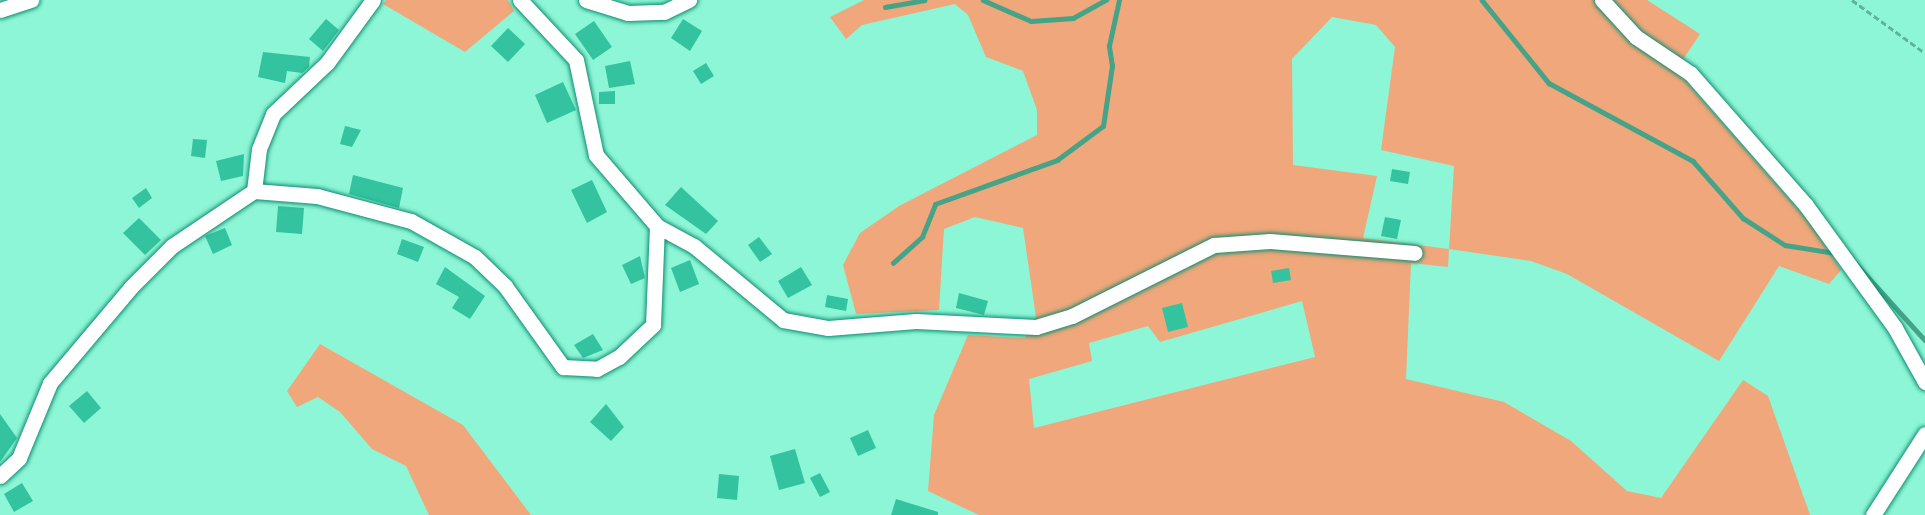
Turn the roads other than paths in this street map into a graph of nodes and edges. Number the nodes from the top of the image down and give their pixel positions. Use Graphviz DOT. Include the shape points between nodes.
graph roads {
  1 [pos="32,0"];
  2 [pos="373,0"];
  3 [pos="520,0"];
  4 [pos="586,0"];
  5 [pos="689,0"];
  6 [pos="1602,0"];
  7 [pos="0,10"];
  8 [pos="254,191"];
  9 [pos="657,226"];
  10 [pos="1415,253"];
  11 [pos="1925,382"];
  12 [pos="1925,434"];
  13 [pos="0,476"];
  14 [pos="1873,515"];
  1 -- 7 [label="street"];
  2 -- 8 [label="street" via="327,63 273,114 259,150"];
  3 -- 9 [label="street" via="576,60 596,155"];
  4 -- 5 [label="street" via="628,13 664,12"];
  6 -- 11 [label="street" via="1636,37 1691,74 1835,245"];
  8 -- 9 [label="street" via="317,196 411,221 442,237 505,286 542,344 563,367 578,372 620,357 653,326"];
  8 -- 13 [label="street" via="172,246 131,287 50,383 19,458"];
  9 -- 10 [label="street" via="694,246 783,320 828,328 916,321 1036,327 1072,316 1214,245 1270,241"];
  12 -- 14 [label="street"];
}
